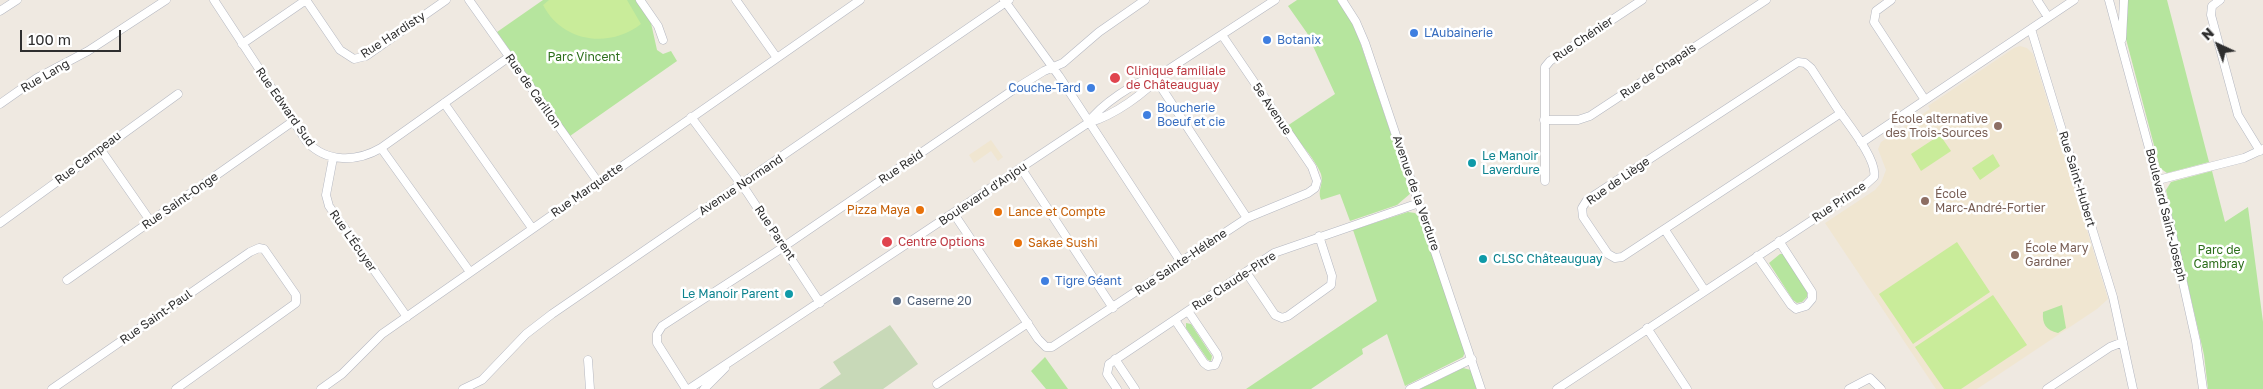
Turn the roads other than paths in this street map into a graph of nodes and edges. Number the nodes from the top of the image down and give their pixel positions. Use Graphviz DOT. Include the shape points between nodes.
graph roads {
  1 [pos="17,0"];
  2 [pos="166,0"];
  3 [pos="214,0"];
  4 [pos="306,0"];
  5 [pos="446,0"];
  6 [pos="469,0"];
  7 [pos="640,0"];
  8 [pos="736,0"];
  9 [pos="860,0"];
  10 [pos="1145,0"];
  11 [pos="1342,0"];
  12 [pos="1642,0"];
  13 [pos="1766,0"];
  14 [pos="1891,0"];
  15 [pos="2037,0"];
  16 [pos="2074,0"];
  17 [pos="2109,0"];
  18 [pos="2124,0"];
  19 [pos="2220,0"];
  20 [pos="1006,1"];
  21 [pos="1272,1"];
  22 [pos="0,11"];
  23 [pos="2048,17"];
  24 [pos="2031,29"];
  25 [pos="1222,35"];
  26 [pos="663,40"];
  27 [pos="242,44"];
  28 [pos="2122,44"];
  29 [pos="509,56"];
  30 [pos="777,58"];
  31 [pos="1052,68"];
  32 [pos="1155,78"];
  33 [pos="178,94"];
  34 [pos="1925,100"];
  35 [pos="444,103"];
  36 [pos="0,104"];
  37 [pos="1841,114"];
  38 [pos="691,117"];
  39 [pos="1544,120"];
  40 [pos="292,122"];
  41 [pos="1088,123"];
  42 [pos="1861,144"];
  43 [pos="381,148"];
  44 [pos="101,150"];
  45 [pos="2261,150"];
  46 [pos="333,158"];
  47 [pos="1021,168"];
  48 [pos="2158,180"];
  49 [pos="1545,181"];
  50 [pos="598,182"];
  51 [pos="741,184"];
  52 [pos="1317,184"];
  53 [pos="1419,203"];
  54 [pos="954,214"];
  55 [pos="1247,218"];
  56 [pos="151,222"];
  57 [pos="0,223"];
  58 [pos="532,228"];
  59 [pos="1665,230"];
  60 [pos="1319,236"];
  61 [pos="1779,242"];
  62 [pos="783,246"];
  63 [pos="1758,256"];
  64 [pos="1181,262"];
  65 [pos="470,272"];
  66 [pos="1246,272"];
  67 [pos="67,280"];
  68 [pos="1705,291"];
  69 [pos="820,303"];
  70 [pos="1113,308"];
  71 [pos="1188,311"];
  72 [pos="407,316"];
  73 [pos="1175,320"];
  74 [pos="1028,323"];
  75 [pos="1648,328"];
  76 [pos="2123,342"];
  77 [pos="1472,359"];
  78 [pos="588,360"];
  79 [pos="1116,360"];
  80 [pos="728,364"];
  81 [pos="482,380"];
  82 [pos="937,384"];
  83 [pos="52,389"];
  84 [pos="176,389"];
  85 [pos="320,389"];
  86 [pos="464,389"];
  87 [pos="484,389"];
  88 [pos="590,389"];
  89 [pos="688,389"];
  90 [pos="704,389"];
  91 [pos="1117,389"];
  92 [pos="1136,389"];
  93 [pos="1410,389"];
  94 [pos="1481,389"];
  95 [pos="1557,389"];
  96 [pos="1688,389"];
  97 [pos="1849,389"];
  98 [pos="1881,389"];
  99 [pos="2047,389"];
  100 [pos="2133,389"];
  101 [pos="2203,389"];
  1 -- 22 [label="street"];
  2 -- 36 [label="street, Rue Lang" via="88,52 37,78"];
  3 -- 27 [label="street, Rue Edward Sud"];
  4 -- 5 [label="street, Rue Hardisty" via="343,53 354,59 373,52"];
  4 -- 27 [label="street"];
  6 -- 29 [label="street, Rue de Carillon"];
  7 -- 26 [label="street" via="658,26"];
  8 -- 30 [label="street"];
  9 -- 30 [label="street, Rue Marquette"];
  10 -- 31 [label="street, Rue Reid"];
  11 -- 53 [label="street, Avenue de la Verdure" via="1359,28"];
  12 -- 39 [label="street, Rue Chénier" via="1546,65"];
  13 -- 39 [label="street, Rue de Chapais" via="1586,118"];
  14 -- 34 [label="street" via="1876,11 1874,22"];
  15 -- 23 [label="street"];
  16 -- 23 [label="street"];
  17 -- 28 [label="street, Boulevard Saint-Joseph"];
  18 -- 28 [label="street, Boulevard Saint-Joseph"];
  19 -- 45 [label="street" via="2212,6 2211,15 2238,115"];
  20 -- 31 [label="street"];
  20 -- 51 [label="street, Avenue Normand"];
  21 -- 25 [label="street, Boulevard d'Anjou"];
  23 -- 24 [label="street"];
  24 -- 34 [label="street"];
  24 -- 76 [label="street, Rue Saint-Hubert" via="2111,290"];
  25 -- 32 [label="street, Boulevard d'Anjou"];
  25 -- 52 [label="street, 5e Avenue" via="1311,164"];
  27 -- 40 [label="street, Rue Edward Sud"];
  28 -- 48 [label="street, Boulevard Saint-Joseph"];
  29 -- 35 [label="street"];
  29 -- 50 [label="street, Rue de Carillon"];
  30 -- 38 [label="street, Rue Marquette"];
  31 -- 41 [label="street"];
  31 -- 62 [label="street, Rue Reid" via="1013,90"];
  32 -- 41 [label="street, Boulevard d'Anjou" via="1146,78 1096,111"];
  32 -- 55 [label="street"];
  33 -- 44 [label="street, Rue Campeau"];
  34 -- 42 [label="street"];
  35 -- 43 [label="street"];
  35 -- 58 [label="street"];
  37 -- 42 [label="street, Rue de Liège"];
  37 -- 59 [label="street, Rue de Liège"];
  37 -- 59 [label="street, Rue de Liège" via="1811,68 1805,63 1795,63 1589,199 1582,208 1583,217 1606,251 1615,258 1625,256"];
  38 -- 50 [label="street, Rue Marquette"];
  38 -- 51 [label="street, Rue Parent"];
  39 -- 49 [label="street, Rue Chénier"];
  40 -- 46 [label="street, Rue Edward Sud" via="311,146"];
  40 -- 56 [label="street, Rue Saint-Onge"];
  41 -- 47 [label="street, Boulevard d'Anjou"];
  41 -- 64 [label="street"];
  42 -- 61 [label="street, Rue Prince" via="1874,166 1872,179"];
  43 -- 46 [label="street" via="358,157"];
  43 -- 65 [label="street"];
  44 -- 56 [label="street"];
  44 -- 57 [label="street, Rue Campeau"];
  45 -- 48 [label="street" via="2244,158"];
  46 -- 72 [label="street, Rue L'Écuyer" via="326,196 329,206"];
  47 -- 54 [label="street, Boulevard d'Anjou"];
  47 -- 70 [label="street"];
  48 -- 101 [label="street, Boulevard Saint-Joseph" via="2196,341"];
  50 -- 58 [label="street, Rue Marquette"];
  51 -- 62 [label="street, Rue Parent"];
  51 -- 81 [label="street, Avenue Normand" via="537,325"];
  52 -- 55 [label="street, Rue Sainte-Hélène" via="1308,193"];
  53 -- 60 [label="street, Rue Claude-Pitre"];
  53 -- 77 [label="street, Avenue de la Verdure"];
  54 -- 69 [label="street, Boulevard d'Anjou"];
  54 -- 74 [label="street"];
  55 -- 64 [label="street, Rue Sainte-Hélène"];
  56 -- 67 [label="street, Rue Saint-Onge"];
  58 -- 65 [label="street, Rue Marquette"];
  59 -- 68 [label="street"];
  60 -- 66 [label="street, Rue Claude-Pitre" via="1274,253"];
  60 -- 66 [label="street" via="1333,282 1288,316 1275,315"];
  61 -- 63 [label="street, Rue Prince"];
  61 -- 63 [label="street" via="1811,289 1812,298 1806,306 1800,309 1791,305"];
  62 -- 69 [label="street, Rue Parent"];
  62 -- 89 [label="street, Rue Reid" via="665,324 657,334 658,346"];
  63 -- 68 [label="street, Rue Prince"];
  64 -- 70 [label="street, Rue Sainte-Hélène"];
  65 -- 72 [label="street, Rue Marquette"];
  66 -- 71 [label="street, Rue Claude-Pitre"];
  68 -- 75 [label="street, Rue Prince"];
  69 -- 80 [label="street, Boulevard d'Anjou"];
  70 -- 74 [label="street, Rue Sainte-Hélène" via="1058,345 1049,347 1041,342"];
  71 -- 73 [label="street, Rue Claude-Pitre"];
  71 -- 73 [label="street" via="1217,354 1215,364 1208,366 1204,363"];
  72 -- 85 [label="street, Rue Marquette" via="378,336 345,371"];
  73 -- 79 [label="street, Rue Claude-Pitre"];
  74 -- 82 [label="street"];
  75 -- 95 [label="street, Rue Prince"];
  75 -- 96 [label="street"];
  76 -- 99 [label="street" via="2110,346"];
  76 -- 100 [label="street, Rue Saint-Hubert"];
  77 -- 93 [label="street"];
  77 -- 94 [label="street, Avenue de la Verdure"];
  78 -- 88 [label="street"];
  79 -- 91 [label="street" via="1106,371"];
  79 -- 92 [label="street"];
  80 -- 89 [label="street, Boulevard d'Anjou"];
  80 -- 90 [label="street, Boulevard d'Anjou"];
  81 -- 86 [label="street, Avenue Normand"];
  81 -- 87 [label="street"];
  83 -- 84 [label="street, Rue Saint-Paul" via="250,252 262,248 294,291 297,301"];
  97 -- 98 [label="street" via="1870,378"];
}
